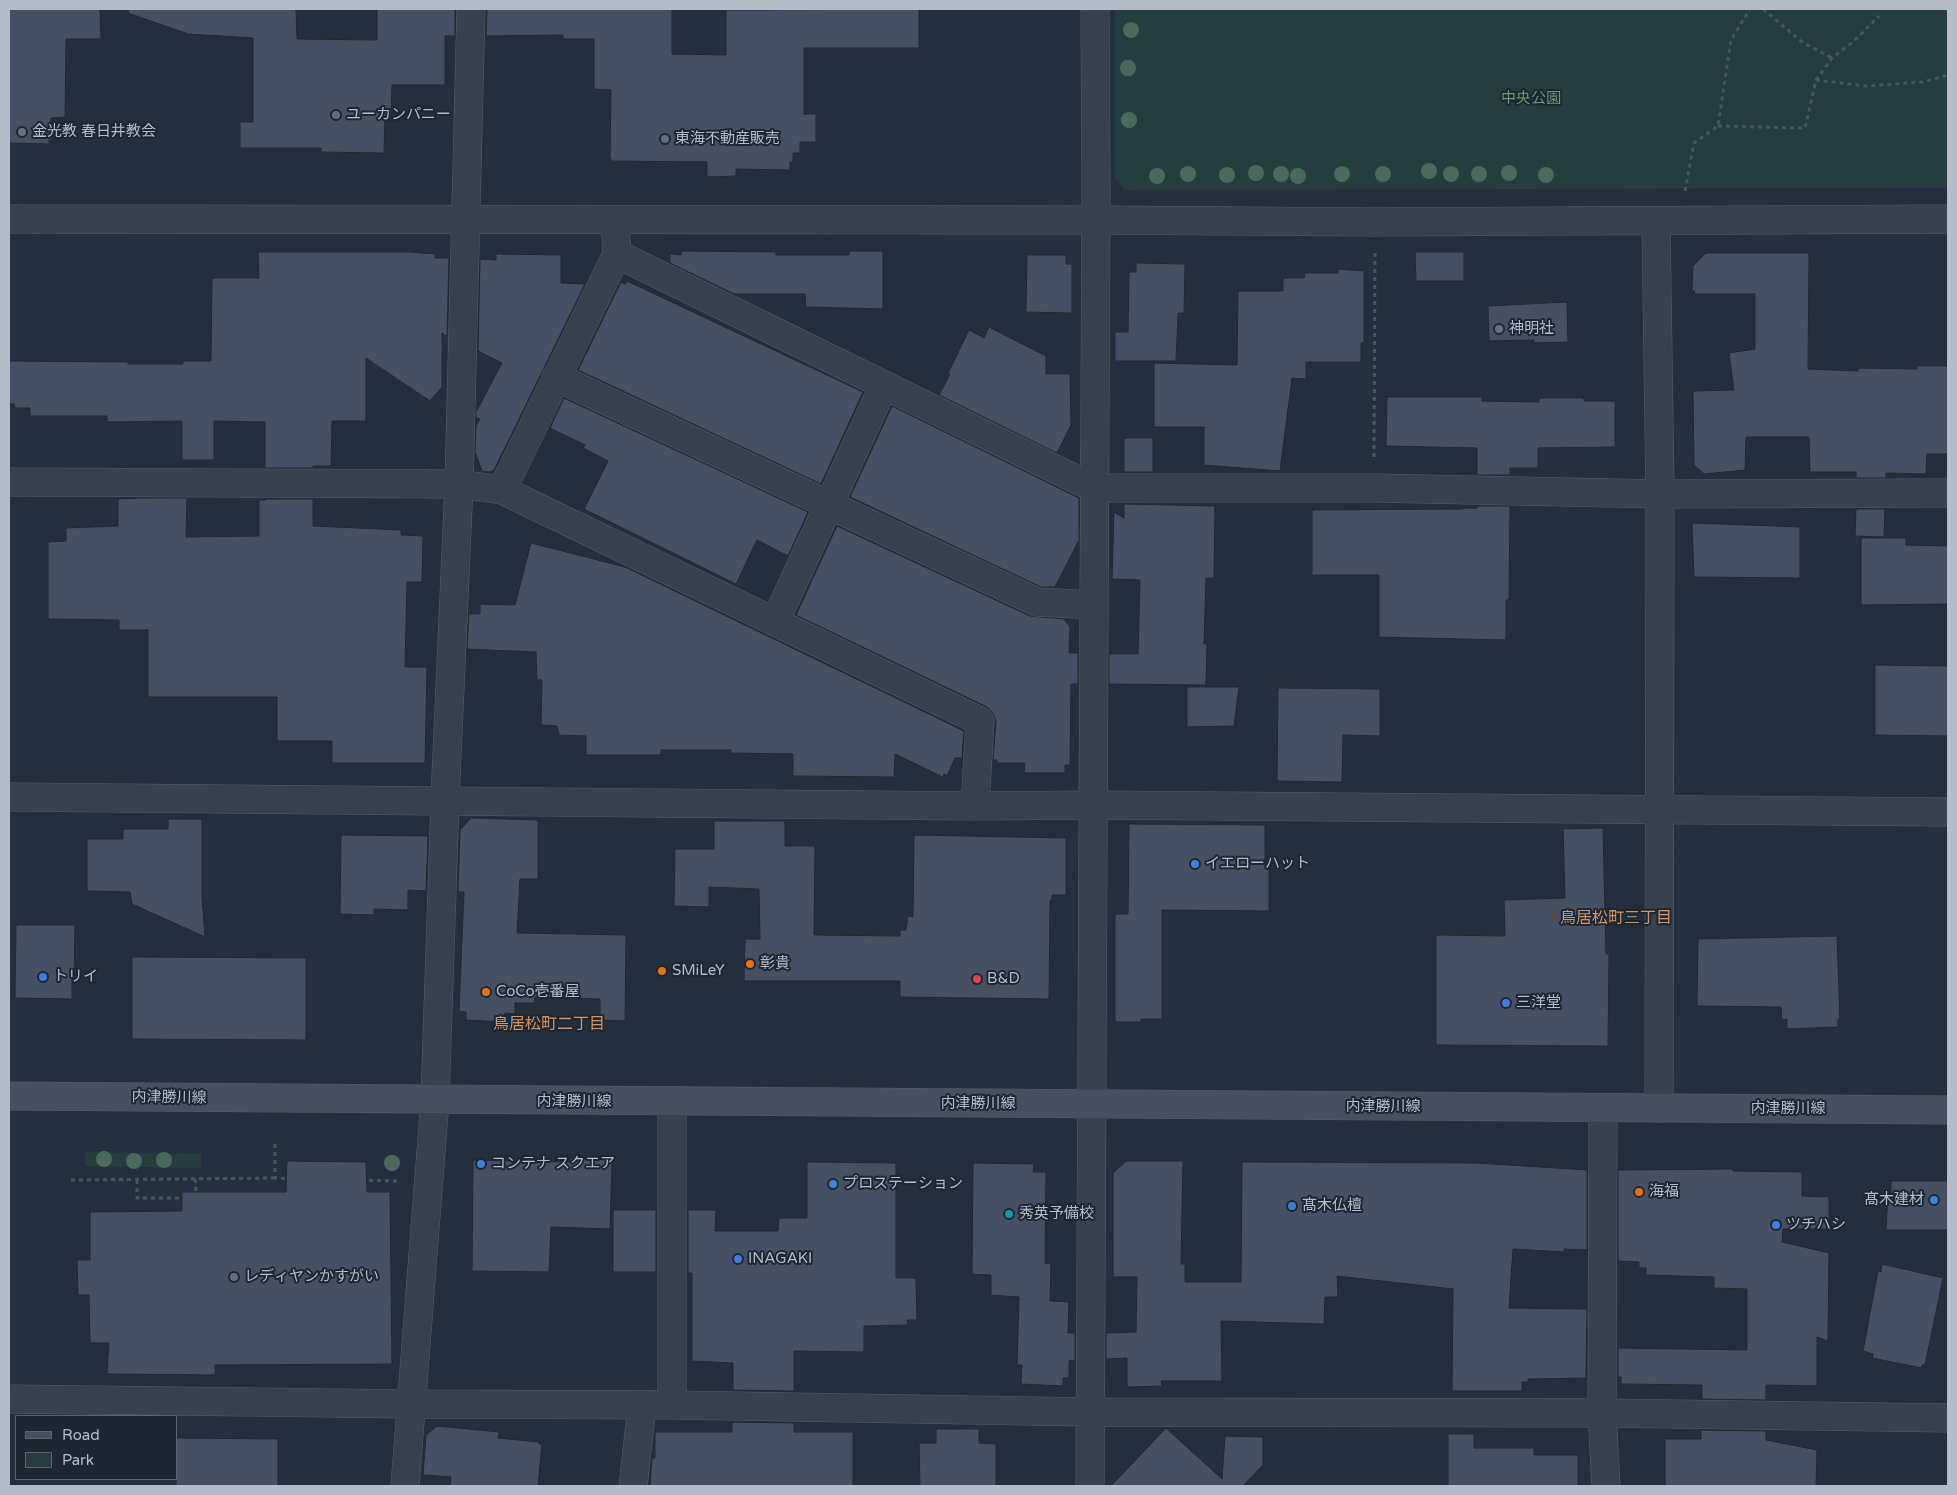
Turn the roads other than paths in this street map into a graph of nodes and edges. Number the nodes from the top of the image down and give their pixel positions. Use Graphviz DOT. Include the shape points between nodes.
graph roads {
  1 [pos="471,9"];
  2 [pos="1095,9"];
  3 [pos="9,219"];
  4 [pos="1948,219"];
  5 [pos="465,220"];
  6 [pos="1095,220"];
  7 [pos="1668,220"];
  8 [pos="615,221"];
  9 [pos="617,254"];
  10 [pos="556,377"];
  11 [pos="884,385"];
  12 [pos="9,482"];
  13 [pos="460,484"];
  14 [pos="1094,488"];
  15 [pos="502,490"];
  16 [pos="1948,493"];
  17 [pos="1660,494"];
  18 [pos="829,505"];
  19 [pos="1094,605"];
  20 [pos="775,622"];
  21 [pos="9,797"];
  22 [pos="445,800"];
  23 [pos="1093,805"];
  24 [pos="975,806"];
  25 [pos="1660,809"];
  26 [pos="1948,812"];
  27 [pos="9,1096"];
  28 [pos="435,1100"];
  29 [pos="672,1102"];
  30 [pos="1093,1105"];
  31 [pos="1603,1108"];
  32 [pos="1659,1108"];
  33 [pos="1948,1110"];
  34 [pos="9,1399"];
  35 [pos="412,1404"];
  36 [pos="672,1405"];
  37 [pos="642,1406"];
  38 [pos="1090,1412"];
  39 [pos="1602,1413"];
  40 [pos="1948,1418"];
  41 [pos="405,1486"];
  42 [pos="632,1486"];
  43 [pos="1090,1486"];
  44 [pos="1606,1486"];
  1 -- 5 [label="street"];
  2 -- 6 [label="street"];
  3 -- 5 [label="street"];
  4 -- 7 [label="street"];
  5 -- 8 [label="street"];
  5 -- 13 [label="street"];
  6 -- 7 [label="street"];
  6 -- 8 [label="street"];
  6 -- 14 [label="street"];
  7 -- 17 [label="street"];
  8 -- 9 [label="street"];
  9 -- 10 [label="street"];
  9 -- 11 [label="street"];
  10 -- 15 [label="street"];
  10 -- 18 [label="street"];
  11 -- 14 [label="street"];
  11 -- 18 [label="street"];
  12 -- 13 [label="street"];
  13 -- 15 [label="street"];
  13 -- 22 [label="street"];
  14 -- 17 [label="street" via="1374,488"];
  14 -- 19 [label="street"];
  15 -- 20 [label="street"];
  16 -- 17 [label="street"];
  17 -- 25 [label="street"];
  18 -- 19 [label="street" via="1037,602"];
  18 -- 20 [label="street"];
  19 -- 23 [label="street"];
  20 -- 24 [label="street" via="980,721"];
  21 -- 22 [label="street"];
  22 -- 24 [label="street"];
  22 -- 28 [label="street"];
  23 -- 24 [label="street"];
  23 -- 25 [label="street"];
  23 -- 30 [label="street"];
  25 -- 26 [label="street"];
  25 -- 32 [label="street"];
  27 -- 28 [label="main road, 内津勝川線"];
  28 -- 29 [label="main road, 内津勝川線"];
  28 -- 35 [label="street"];
  29 -- 30 [label="main road, 内津勝川線"];
  29 -- 36 [label="street"];
  30 -- 31 [label="main road, 内津勝川線"];
  30 -- 38 [label="street"];
  31 -- 32 [label="main road, 内津勝川線"];
  31 -- 39 [label="street"];
  32 -- 33 [label="main road, 内津勝川線"];
  34 -- 35 [label="street"];
  35 -- 37 [label="street"];
  35 -- 41 [label="street"];
  36 -- 37 [label="street"];
  36 -- 38 [label="street"];
  37 -- 42 [label="street"];
  38 -- 39 [label="street"];
  38 -- 43 [label="street"];
  39 -- 40 [label="street"];
  39 -- 44 [label="street"];
}
